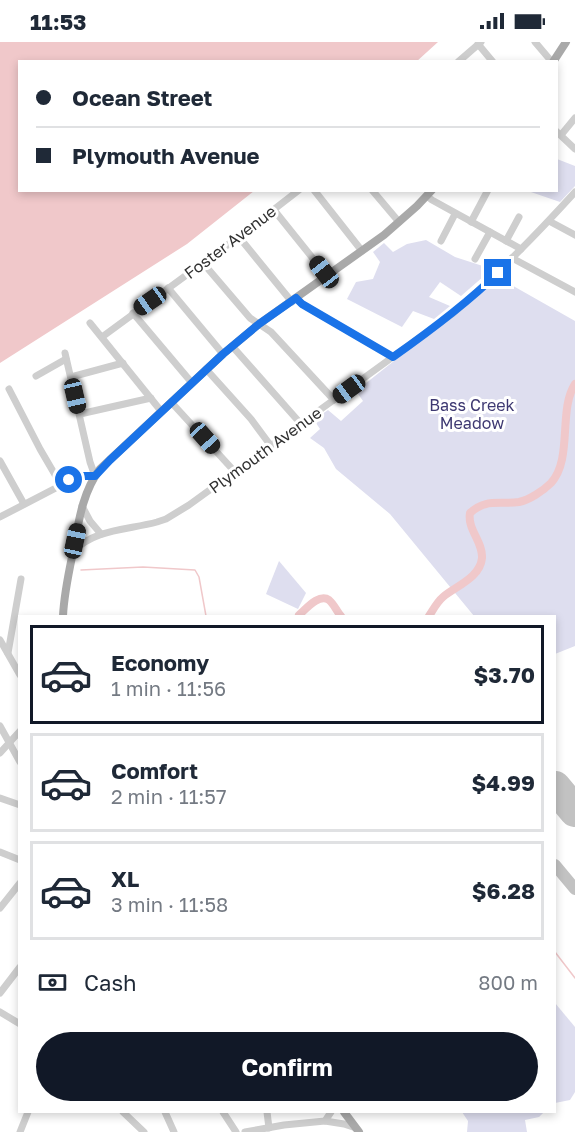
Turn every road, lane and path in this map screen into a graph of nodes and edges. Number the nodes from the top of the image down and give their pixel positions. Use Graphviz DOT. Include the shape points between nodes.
graph roads {
  1 [pos="535,42"];
  2 [pos="566,42"];
  3 [pos="479,43"];
  4 [pos="460,60"];
  5 [pos="492,60"];
  6 [pos="551,60"];
  7 [pos="554,60"];
  8 [pos="575,118"];
  9 [pos="559,133"];
  10 [pos="575,149"];
  11 [pos="296,192"];
  12 [pos="316,192"];
  13 [pos="374,192"];
  14 [pos="429,192"];
  15 [pos="487,192"];
  16 [pos="575,192"];
  17 [pos="274,210"];
  18 [pos="456,214"];
  19 [pos="519,217"];
  20 [pos="549,221"];
  21 [pos="399,222"];
  22 [pos="471,222"];
  23 [pos="490,232"];
  24 [pos="575,235"];
  25 [pos="239,237"];
  26 [pos="441,241"];
  27 [pos="506,241"];
  28 [pos="521,249"];
  29 [pos="362,251"];
  30 [pos="512,258"];
  31 [pos="475,260"];
  32 [pos="203,263"];
  33 [pos="327,276"];
  34 [pos="168,288"];
  35 [pos="575,292"];
  36 [pos="294,300"];
  37 [pos="134,313"];
  38 [pos="90,323"];
  39 [pos="259,324"];
  40 [pos="102,337"];
  41 [pos="232,346"];
  42 [pos="223,354"];
  43 [pos="393,357"];
  44 [pos="123,363"];
  45 [pos="206,369"];
  46 [pos="36,376"];
  47 [pos="71,377"];
  48 [pos="192,383"];
  49 [pos="9,389"];
  50 [pos="151,398"];
  51 [pos="334,400"];
  52 [pos="171,402"];
  53 [pos="161,411"];
  54 [pos="80,414"];
  55 [pos="301,424"];
  56 [pos="271,446"];
  57 [pos="0,461"];
  58 [pos="235,472"];
  59 [pos="95,476"];
  60 [pos="60,484"];
  61 [pos="24,504"];
  62 [pos="82,506"];
  63 [pos="0,517"];
  64 [pos="101,534"];
  65 [pos="73,552"];
  66 [pos="21,579"];
  67 [pos="63,615"];
  68 [pos="0,640"];
  69 [pos="8,653"];
  70 [pos="18,671"];
  71 [pos="0,726"];
  72 [pos="18,733"];
  73 [pos="9,742"];
  74 [pos="0,753"];
  75 [pos="18,758"];
  76 [pos="0,798"];
  77 [pos="18,804"];
  78 [pos="0,852"];
  79 [pos="18,859"];
  80 [pos="18,885"];
  81 [pos="1,906"];
  82 [pos="18,970"];
  83 [pos="0,993"];
  84 [pos="0,1012"];
  85 [pos="18,1023"];
  86 [pos="28,1113"];
  87 [pos="124,1113"];
  88 [pos="165,1113"];
  89 [pos="224,1113"];
  90 [pos="267,1113"];
  91 [pos="330,1113"];
  92 [pos="345,1113"];
  93 [pos="325,1121"];
  94 [pos="269,1128"];
  95 [pos="357,1130"];
  96 [pos="20,1132"];
  97 [pos="144,1132"];
  98 [pos="174,1132"];
  99 [pos="236,1132"];
  100 [pos="245,1132"];
  1 -- 6 [label="street"];
  2 -- 7 [label="main road"];
  3 -- 4 [label="street"];
  3 -- 5 [label="street"];
  8 -- 9 [label="street"];
  9 -- 10 [label="street"];
  11 -- 17 [label="street, Foster Avenue"];
  12 -- 29 [label="street"];
  13 -- 21 [label="street"];
  14 -- 18 [label="street" via="432,200"];
  14 -- 21 [label="main road"];
  15 -- 22 [label="street"];
  16 -- 20 [label="street, Plymouth Avenue"];
  17 -- 25 [label="street, Foster Avenue"];
  17 -- 33 [label="street"];
  18 -- 22 [label="street"];
  18 -- 26 [label="street"];
  19 -- 27 [label="street"];
  20 -- 24 [label="street"];
  20 -- 28 [label="street, Plymouth Avenue"];
  21 -- 29 [label="main road"];
  22 -- 23 [label="street"];
  23 -- 27 [label="street"];
  23 -- 31 [label="street"];
  25 -- 32 [label="street, Foster Avenue"];
  25 -- 36 [label="street"];
  27 -- 28 [label="street"];
  28 -- 30 [label="street, Plymouth Avenue"];
  29 -- 33 [label="main road"];
  30 -- 35 [label="street"];
  30 -- 43 [label="street, Plymouth Avenue" via="452,314"];
  32 -- 34 [label="street, Foster Avenue"];
  32 -- 39 [label="street"];
  33 -- 36 [label="main road"];
  34 -- 37 [label="street, Foster Avenue"];
  34 -- 42 [label="street"];
  36 -- 39 [label="main road"];
  36 -- 43 [label="street"];
  37 -- 40 [label="street, Foster Avenue"];
  37 -- 48 [label="street"];
  38 -- 40 [label="street"];
  39 -- 41 [label="main road"];
  39 -- 51 [label="street"];
  40 -- 44 [label="street"];
  41 -- 42 [label="main road"];
  41 -- 55 [label="street"];
  42 -- 45 [label="main road"];
  43 -- 51 [label="street, Plymouth Avenue"];
  44 -- 47 [label="street"];
  44 -- 50 [label="street"];
  45 -- 48 [label="main road"];
  45 -- 56 [label="street"];
  46 -- 47 [label="street" via="66,356"];
  47 -- 54 [label="street"];
  48 -- 52 [label="main road"];
  49 -- 60 [label="street"];
  50 -- 53 [label="street"];
  50 -- 54 [label="street"];
  51 -- 55 [label="street, Plymouth Avenue"];
  52 -- 53 [label="main road"];
  52 -- 58 [label="street"];
  53 -- 59 [label="main road"];
  54 -- 59 [label="street"];
  55 -- 56 [label="street, Plymouth Avenue"];
  56 -- 58 [label="street, Plymouth Avenue"];
  57 -- 61 [label="street"];
  58 -- 64 [label="street, Plymouth Avenue" via="166,519"];
  59 -- 60 [label="street" via="77,477"];
  59 -- 62 [label="main road"];
  60 -- 61 [label="street"];
  61 -- 63 [label="street"];
  62 -- 64 [label="street"];
  62 -- 65 [label="main road"];
  64 -- 65 [label="street, Plymouth Avenue"];
  65 -- 67 [label="main road"];
  66 -- 69 [label="street"];
  68 -- 69 [label="street"];
  69 -- 70 [label="street"];
  71 -- 73 [label="street"];
  72 -- 73 [label="street"];
  73 -- 74 [label="street"];
  73 -- 75 [label="street"];
  76 -- 77 [label="street"];
  78 -- 79 [label="street"];
  80 -- 81 [label="street"];
  82 -- 83 [label="street"];
  84 -- 85 [label="street"];
  86 -- 96 [label="street"];
  87 -- 97 [label="street"];
  88 -- 98 [label="street"];
  89 -- 99 [label="street"];
  90 -- 94 [label="street"];
  91 -- 93 [label="street"];
  92 -- 95 [label="main road"];
  93 -- 94 [label="street"];
  93 -- 95 [label="street"];
  94 -- 100 [label="street"];
}
